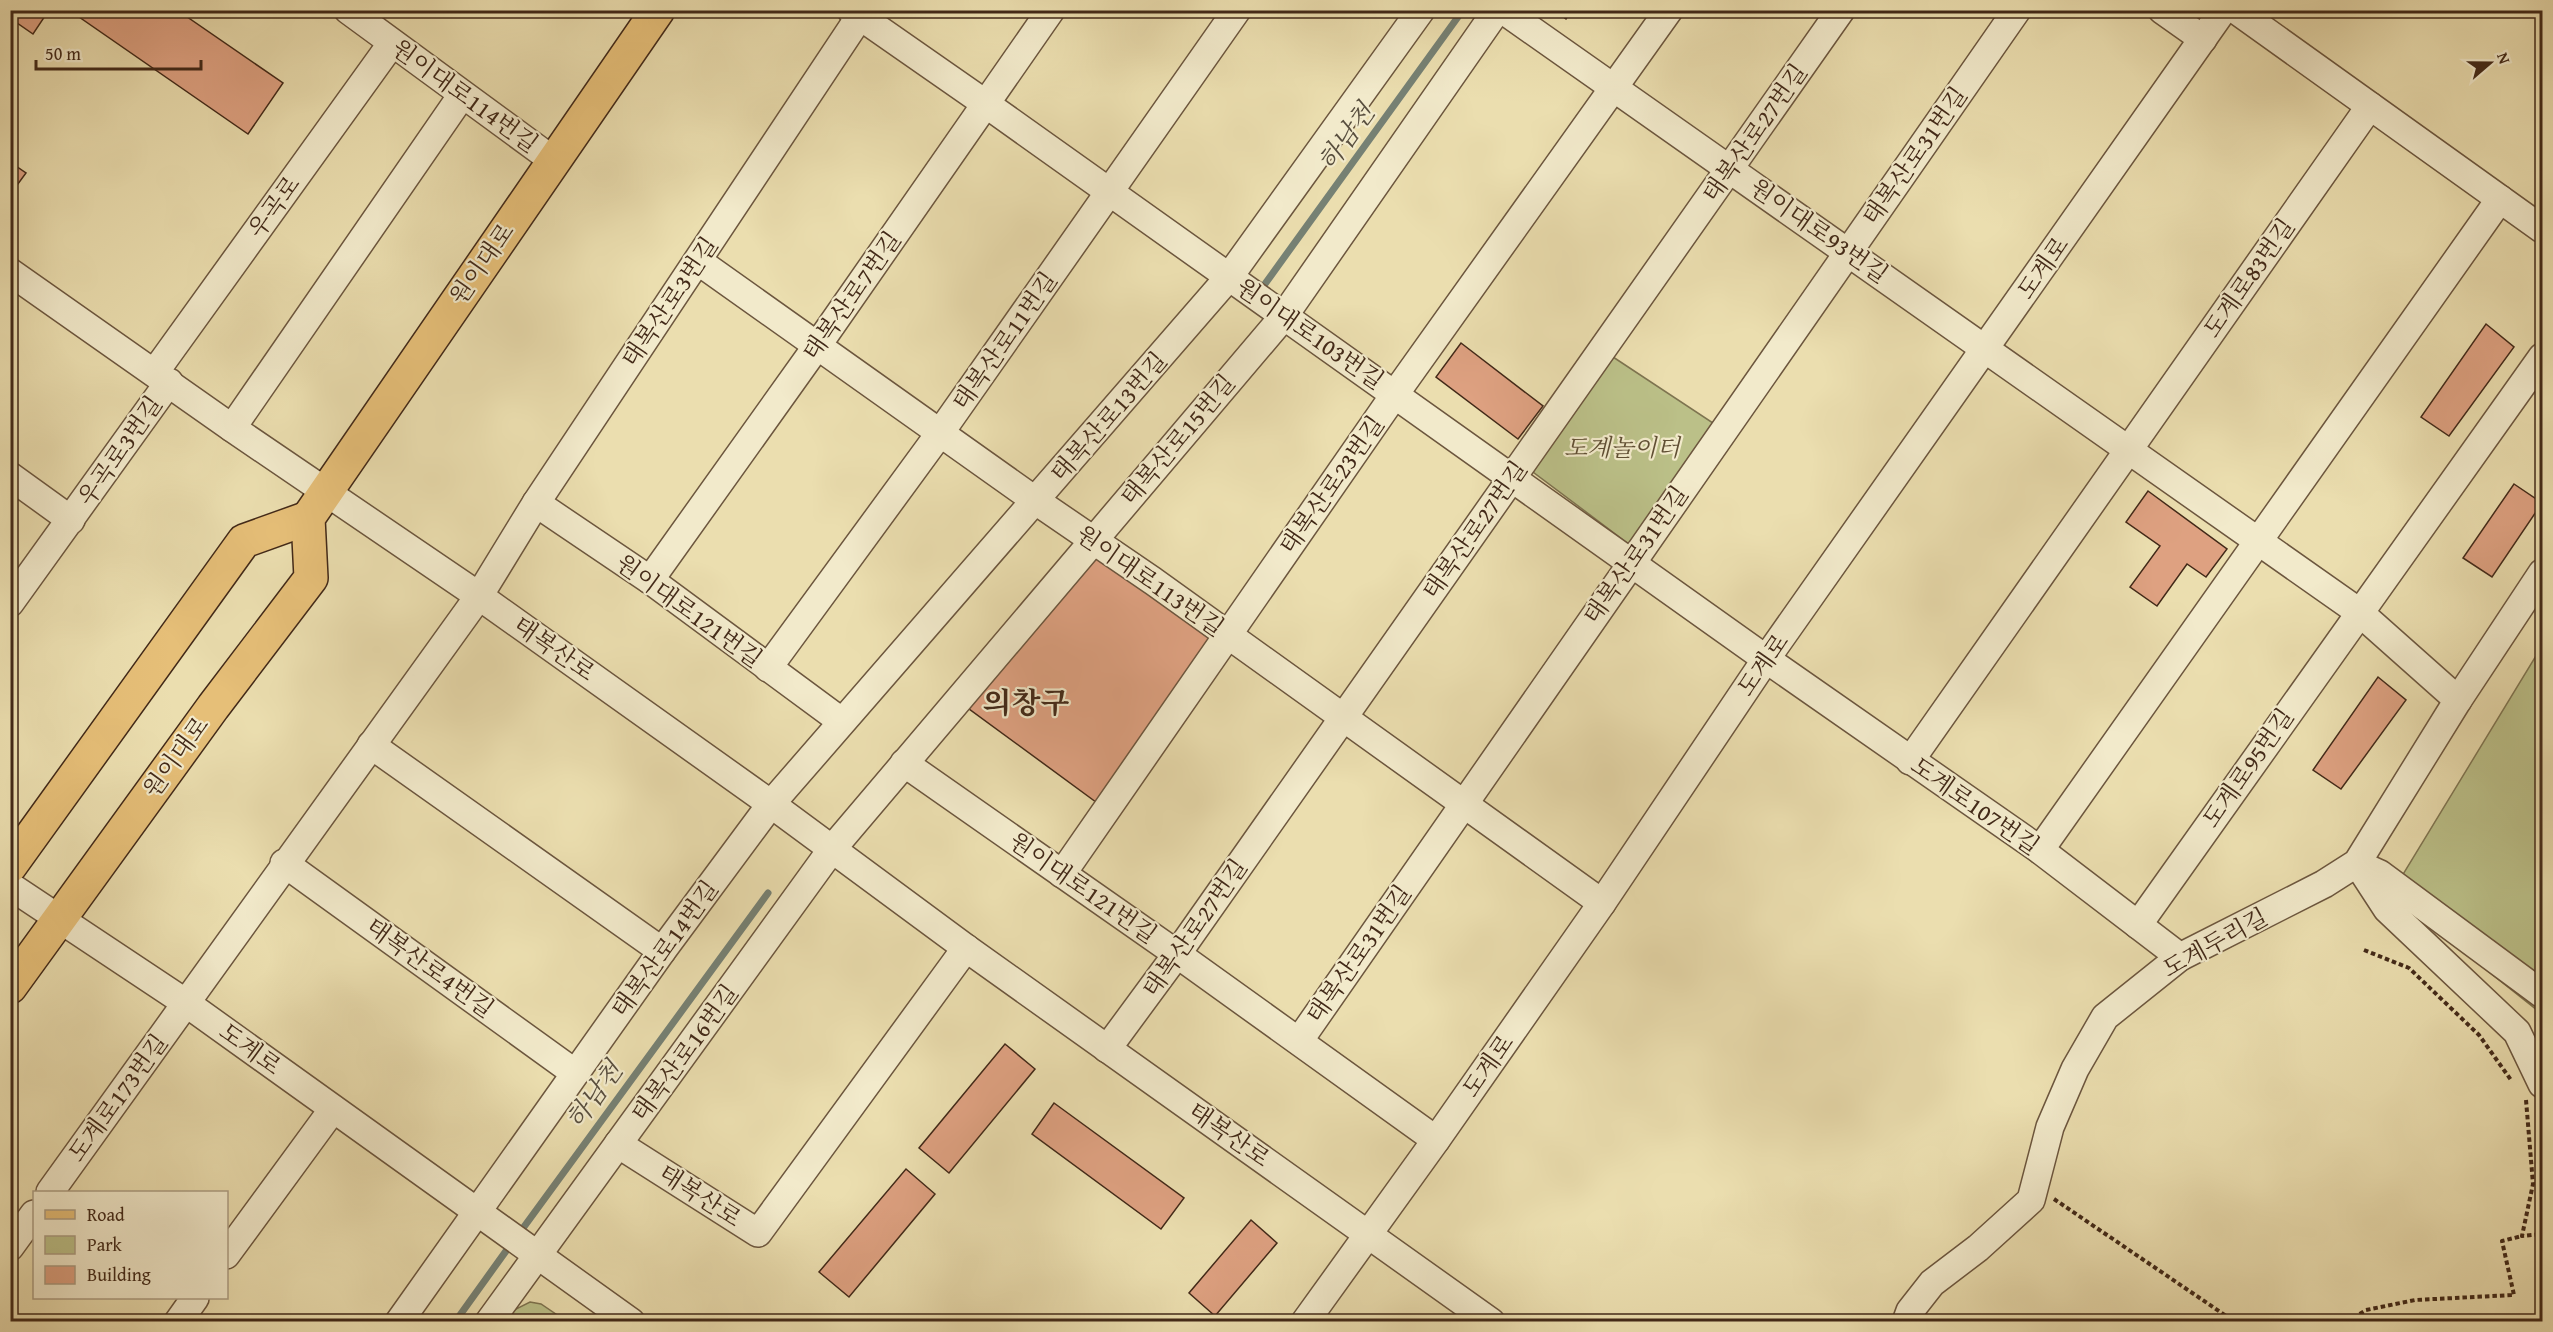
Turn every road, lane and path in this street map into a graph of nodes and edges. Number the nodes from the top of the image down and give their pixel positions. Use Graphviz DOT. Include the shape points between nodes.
graph roads {
  1 [pos="348,10"];
  2 [pos="658,10"];
  3 [pos="1052,10"];
  4 [pos="1237,10"];
  5 [pos="1421,10"];
  6 [pos="1497,10"];
  7 [pos="1503,10"];
  8 [pos="1669,10"];
  9 [pos="1841,10"];
  10 [pos="2017,10"];
  11 [pos="2162,10"];
  12 [pos="2223,10"];
  13 [pos="2236,10"];
  14 [pos="858,12"];
  15 [pos="2203,39"];
  16 [pos="392,43"];
  17 [pos="1615,87"];
  18 [pos="462,95"];
  19 [pos="986,104"];
  20 [pos="2370,106"];
  21 [pos="554,161"];
  22 [pos="1730,168"];
  23 [pos="1110,193"];
  24 [pos="2500,199"];
  25 [pos="2542,229"];
  26 [pos="1848,251"];
  27 [pos="698,261"];
  28 [pos="10,272"];
  29 [pos="1229,277"];
  30 [pos="1284,316"];
  31 [pos="817,346"];
  32 [pos="1985,350"];
  33 [pos="2542,357"];
  34 [pos="162,377"];
  35 [pos="1395,394"];
  36 [pos="232,428"];
  37 [pos="940,433"];
  38 [pos="2128,450"];
  39 [pos="10,476"];
  40 [pos="1512,478"];
  41 [pos="326,491"];
  42 [pos="1036,501"];
  43 [pos="536,503"];
  44 [pos="308,518"];
  45 [pos="71,520"];
  46 [pos="1093,541"];
  47 [pos="2258,541"];
  48 [pos="1631,562"];
  49 [pos="2542,573"];
  50 [pos="650,580"];
  51 [pos="479,596"];
  52 [pos="10,603"];
  53 [pos="2359,612"];
  54 [pos="1228,635"];
  55 [pos="1766,659"];
  56 [pos="768,669"];
  57 [pos="2458,700"];
  58 [pos="1343,717"];
  59 [pos="841,721"];
  60 [pos="371,746"];
  61 [pos="1910,761"];
  62 [pos="904,763"];
  63 [pos="1463,803"];
  64 [pos="775,807"];
  65 [pos="829,847"];
  66 [pos="2040,850"];
  67 [pos="284,863"];
  68 [pos="2357,863"];
  69 [pos="10,866"];
  70 [pos="1062,874"];
  71 [pos="10,886"];
  72 [pos="1602,903"];
  73 [pos="59,918"];
  74 [pos="2138,925"];
  75 [pos="966,948"];
  76 [pos="2364,950"];
  77 [pos="663,951"];
  78 [pos="1178,954"];
  79 [pos="2180,957"];
  80 [pos="10,987"];
  81 [pos="2542,994"];
  82 [pos="186,1003"];
  83 [pos="1299,1041"];
  84 [pos="1107,1049"];
  85 [pos="575,1073"];
  86 [pos="2512,1082"];
  87 [pos="2531,1087"];
  88 [pos="333,1109"];
  89 [pos="1436,1140"];
  90 [pos="618,1144"];
  91 [pos="51,1191"];
  92 [pos="2031,1200"];
  93 [pos="33,1215"];
  94 [pos="481,1216"];
  95 [pos="1369,1234"];
  96 [pos="2540,1234"];
  97 [pos="2522,1236"];
  98 [pos="10,1247"];
  99 [pos="228,1252"];
  100 [pos="532,1252"];
  101 [pos="194,1299"];
  102 [pos="178,1322"];
  103 [pos="399,1322"];
  104 [pos="489,1322"];
  105 [pos="630,1322"];
  106 [pos="1305,1322"];
  107 [pos="1491,1322"];
  108 [pos="1906,1322"];
  109 [pos="2235,1322"];
  110 [pos="2347,1322"];
  1 -- 16 [label="street, 원이대로114번길"];
  2 -- 21 [label="main road, 원이대로"];
  3 -- 19 [label="street, 태복산로7번길"];
  4 -- 23 [label="street, 태복산로11번길"];
  5 -- 29 [label="street, 태복산로13번길"];
  6 -- 30 [label="street, 태복산로15번길"];
  7 -- 17 [label="street, 원이대로93번길"];
  8 -- 17 [label="street, 태복산로23번길"];
  9 -- 22 [label="street, 태복산로27번길"];
  10 -- 26 [label="street, 태복산로31번길"];
  11 -- 15 [label="street"];
  12 -- 15 [label="street, 도계로"];
  13 -- 20 [label="street"];
  14 -- 19 [label="street, 원이대로103번길"];
  14 -- 27 [label="street, 태복산로3번길"];
  15 -- 32 [label="street, 도계로"];
  16 -- 18 [label="street, 원이대로114번길"];
  16 -- 34 [label="street, 우곡로"];
  17 -- 22 [label="street, 원이대로93번길"];
  17 -- 35 [label="street, 태복산로23번길"];
  18 -- 21 [label="street, 원이대로114번길"];
  18 -- 36 [label="street"];
  19 -- 23 [label="street, 원이대로103번길"];
  19 -- 31 [label="street, 태복산로7번길"];
  20 -- 24 [label="street"];
  20 -- 38 [label="street, 도계로83번길"];
  21 -- 41 [label="main road, 원이대로"];
  22 -- 26 [label="street, 원이대로93번길"];
  22 -- 40 [label="street, 태복산로27번길"];
  23 -- 29 [label="street, 원이대로103번길"];
  23 -- 37 [label="street, 태복산로11번길"];
  24 -- 25 [label="street"];
  24 -- 47 [label="street"];
  26 -- 32 [label="street, 원이대로93번길"];
  26 -- 48 [label="street, 태복산로31번길"];
  27 -- 31 [label="street, 원이대로113번길"];
  27 -- 43 [label="street, 태복산로3번길"];
  28 -- 34 [label="street"];
  29 -- 30 [label="street, 원이대로103번길"];
  29 -- 42 [label="street, 태복산로13번길"];
  30 -- 35 [label="street, 원이대로103번길"];
  30 -- 46 [label="street, 태복산로15번길"];
  31 -- 37 [label="street, 원이대로113번길"];
  31 -- 50 [label="street, 태복산로7번길"];
  32 -- 38 [label="street"];
  32 -- 55 [label="street, 도계로"];
  33 -- 53 [label="street"];
  34 -- 36 [label="street"];
  34 -- 45 [label="street, 우곡로3번길"];
  35 -- 40 [label="street, 원이대로103번길"];
  35 -- 54 [label="street, 태복산로23번길"];
  36 -- 41 [label="street"];
  37 -- 42 [label="street, 원이대로113번길"];
  37 -- 56 [label="street, 태복산로11번길"];
  38 -- 47 [label="street"];
  38 -- 61 [label="street"];
  39 -- 45 [label="street, 우곡로3번길"];
  40 -- 48 [label="street, 원이대로103번길"];
  40 -- 58 [label="street, 태복산로27번길"];
  41 -- 44 [label="main road, 원이대로"];
  41 -- 51 [label="street, 태복산로"];
  42 -- 46 [label="street, 원이대로113번길"];
  42 -- 59 [label="street, 태복산로13번길"];
  43 -- 50 [label="street, 원이대로121번길"];
  43 -- 51 [label="street, 태복산로3번길"];
  44 -- 69 [label="main road" via="244,541"];
  44 -- 73 [label="main road, 원이대로" via="311,578"];
  45 -- 52 [label="street, 우곡로3번길"];
  46 -- 54 [label="street, 원이대로113번길"];
  46 -- 62 [label="street, 태복산로15번길"];
  47 -- 53 [label="street"];
  47 -- 66 [label="street"];
  48 -- 55 [label="street, 원이대로103번길"];
  48 -- 63 [label="street, 태복산로31번길"];
  49 -- 57 [label="street, 도계두리길"];
  50 -- 56 [label="street, 원이대로121번길"];
  51 -- 60 [label="street"];
  51 -- 64 [label="street, 태복산로"];
  53 -- 57 [label="street"];
  53 -- 74 [label="street, 도계로95번길"];
  54 -- 58 [label="street, 원이대로113번길"];
  54 -- 70 [label="street, 태복산로23번길"];
  55 -- 61 [label="street, 도계로107번길"];
  55 -- 72 [label="street, 도계로"];
  56 -- 59 [label="street, 원이대로121번길"];
  57 -- 68 [label="street, 도계두리길"];
  58 -- 63 [label="street, 원이대로113번길"];
  58 -- 78 [label="street, 태복산로27번길"];
  59 -- 64 [label="street, 태복산로13번길"];
  60 -- 67 [label="street"];
  60 -- 77 [label="street"];
  61 -- 66 [label="street, 도계로107번길"];
  62 -- 65 [label="street, 태복산로15번길"];
  62 -- 70 [label="street, 원이대로121번길"];
  63 -- 72 [label="street, 원이대로113번길"];
  63 -- 83 [label="street, 태복산로31번길"];
  64 -- 65 [label="street, 태복산로"];
  64 -- 77 [label="street, 태복산로14번길"];
  65 -- 75 [label="street, 태복산로"];
  65 -- 90 [label="street, 태복산로16번길"];
  66 -- 74 [label="street, 도계로107번길"];
  67 -- 82 [label="street"];
  67 -- 85 [label="street, 태복산로4번길"];
  68 -- 79 [label="street, 도계두리길" via="2324,884"];
  68 -- 81 [label="street" via="2380,874"];
  68 -- 87 [label="street" via="2387,909 2517,1032"];
  70 -- 78 [label="street, 원이대로121번길"];
  71 -- 73 [label="street, 도계로"];
  72 -- 89 [label="street, 도계로"];
  73 -- 80 [label="main road, 원이대로"];
  73 -- 82 [label="street, 도계로"];
  74 -- 79 [label="street, 도계로107번길"];
  75 -- 84 [label="street, 태복산로"];
  75 -- 90 [label="street, 태복산로" via="758,1233"];
  76 -- 86 [label="path" via="2409,968 2479,1035"];
  77 -- 85 [label="street, 태복산로14번길"];
  78 -- 83 [label="street, 원이대로121번길"];
  78 -- 84 [label="street, 태복산로27번길"];
  79 -- 92 [label="street, 도계두리길" via="2105,1017 2074,1069 2050,1127"];
  82 -- 88 [label="street, 도계로"];
  82 -- 91 [label="street, 도계로173번길"];
  83 -- 89 [label="street, 원이대로121번길"];
  84 -- 95 [label="street, 태복산로"];
  85 -- 94 [label="street, 태복산로14번길"];
  87 -- 97 [label="path" via="2526,1100 2533,1184"];
  88 -- 94 [label="street, 도계로"];
  88 -- 99 [label="street"];
  89 -- 95 [label="street, 도계로"];
  90 -- 100 [label="street, 태복산로16번길"];
  92 -- 108 [label="street" via="1932,1283"];
  92 -- 109 [label="path" via="2054,1199"];
  93 -- 98 [label="street"];
  94 -- 100 [label="street, 도계로"];
  94 -- 103 [label="street, 태복산로14번길"];
  95 -- 106 [label="street, 도계로"];
  95 -- 107 [label="street, 태복산로"];
  96 -- 97 [label="path"];
  97 -- 110 [label="path" via="2502,1241 2514,1296 2415,1300 2366,1310"];
  100 -- 104 [label="street, 태복산로16번길"];
  100 -- 105 [label="street"];
  101 -- 102 [label="street"];
}
